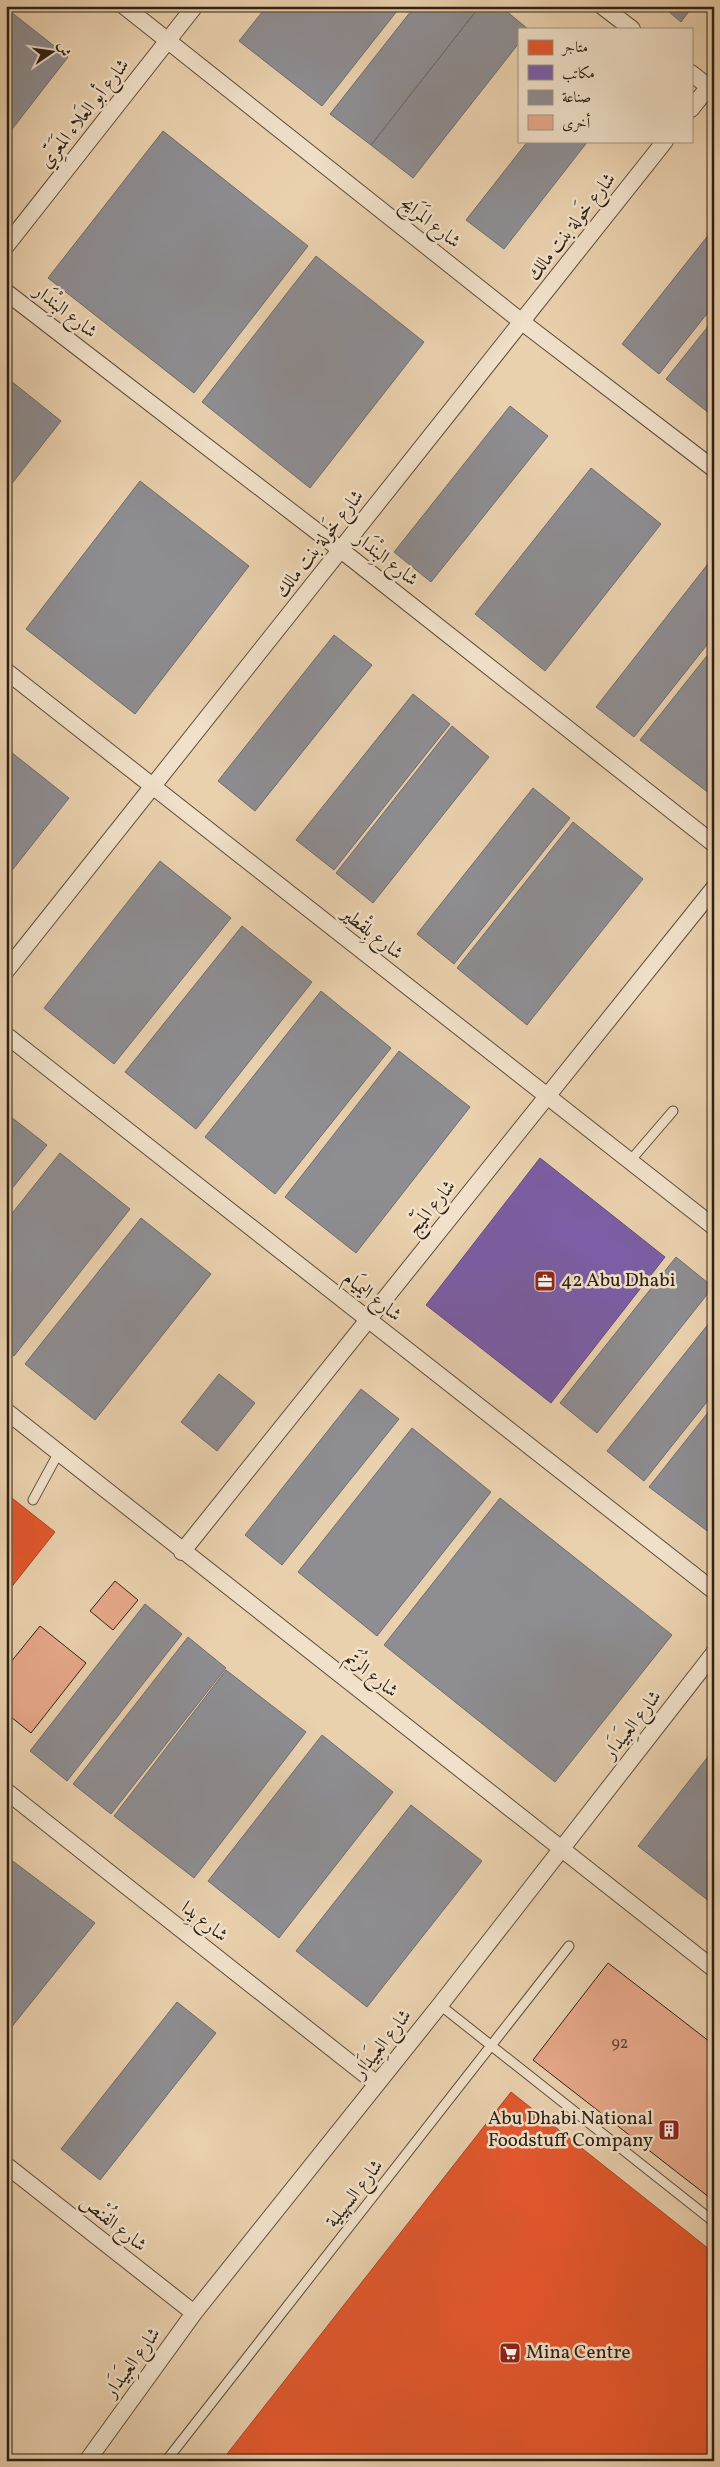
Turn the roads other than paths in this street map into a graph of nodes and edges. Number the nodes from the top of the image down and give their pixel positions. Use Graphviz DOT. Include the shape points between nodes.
graph roads {
  1 [pos="124,6"];
  2 [pos="194,6"];
  3 [pos="602,6"];
  4 [pos="631,28"];
  5 [pos="168,41"];
  6 [pos="692,74"];
  7 [pos="712,86"];
  8 [pos="692,108"];
  9 [pos="664,142"];
  10 [pos="6,246"];
  11 [pos="6,292"];
  12 [pos="522,322"];
  13 [pos="714,469"];
  14 [pos="341,550"];
  15 [pos="6,671"];
  16 [pos="152,788"];
  17 [pos="714,844"];
  18 [pos="714,888"];
  19 [pos="6,971"];
  20 [pos="6,1035"];
  21 [pos="548,1096"];
  22 [pos="673,1111"];
  23 [pos="630,1161"];
  24 [pos="714,1228"];
  25 [pos="368,1320"];
  26 [pos="6,1410"];
  27 [pos="59,1452"];
  28 [pos="33,1500"];
  29 [pos="182,1552"];
  30 [pos="714,1591"];
  31 [pos="714,1653"];
  32 [pos="6,1791"];
  33 [pos="562,1850"];
  34 [pos="569,1946"];
  35 [pos="714,1969"];
  36 [pos="440,2005"];
  37 [pos="492,2046"];
  38 [pos="378,2084"];
  39 [pos="6,2165"];
  40 [pos="714,2222"];
  41 [pos="194,2314"];
  42 [pos="87,2461"];
  43 [pos="166,2461"];
  1 -- 5 [label="street, شارع المَرَايِح"];
  2 -- 5 [label="street, شارع أبو العَلاء المَعَرِّي"];
  3 -- 4 [label="street"];
  5 -- 10 [label="street, شارع أبو العَلاء المَعَرِّي"];
  5 -- 12 [label="street, شارع المَرَايِح"];
  6 -- 7 [label="street"];
  7 -- 8 [label="street"];
  9 -- 12 [label="street, شارع خَولة بنت مالك"];
  11 -- 14 [label="street, شارع البِنْدَار"];
  12 -- 13 [label="street, شارع المَرَايِح"];
  12 -- 14 [label="street, شارع خَولة بنت مالك"];
  14 -- 16 [label="street, شارع خَولة بنت مالك"];
  14 -- 17 [label="street, شارع البِنْدَار"];
  15 -- 16 [label="street, شارع بِلقْطير"];
  16 -- 19 [label="street, شارع خَولة بنت مالك"];
  16 -- 21 [label="street, شارع بِلقْطير"];
  18 -- 21 [label="street, شارع المَيْج"];
  20 -- 25 [label="street, شارع اليميَام"];
  21 -- 23 [label="street, شارع بِلقْطير"];
  21 -- 25 [label="street, شارع المَيْج"];
  22 -- 23 [label="lane"];
  23 -- 24 [label="street, شارع بِلقْطير"];
  25 -- 29 [label="street, شارع المَيْج"];
  25 -- 30 [label="street, شارع اليميَام"];
  26 -- 27 [label="street, شارع الرُتَم"];
  27 -- 28 [label="lane"];
  27 -- 29 [label="street, شارع الرُتَم"];
  29 -- 33 [label="street, شارع الرُتَم"];
  31 -- 33 [label="street, شارع العِبَيدَار"];
  32 -- 38 [label="street, شارع يِدا"];
  33 -- 35 [label="street, شارع الرُتَم"];
  33 -- 36 [label="street, شارع العِبَيدَار"];
  34 -- 37 [label="lane, شارع السهيلية"];
  36 -- 37 [label="lane"];
  36 -- 38 [label="street, شارع العِبَيدَار"];
  37 -- 40 [label="lane"];
  37 -- 43 [label="lane, شارع السهيلية"];
  38 -- 41 [label="street, شارع العِبَيدَار"];
  39 -- 41 [label="street, شارع الفُنْص"];
  41 -- 42 [label="street, شارع العِبَيدَار"];
}
